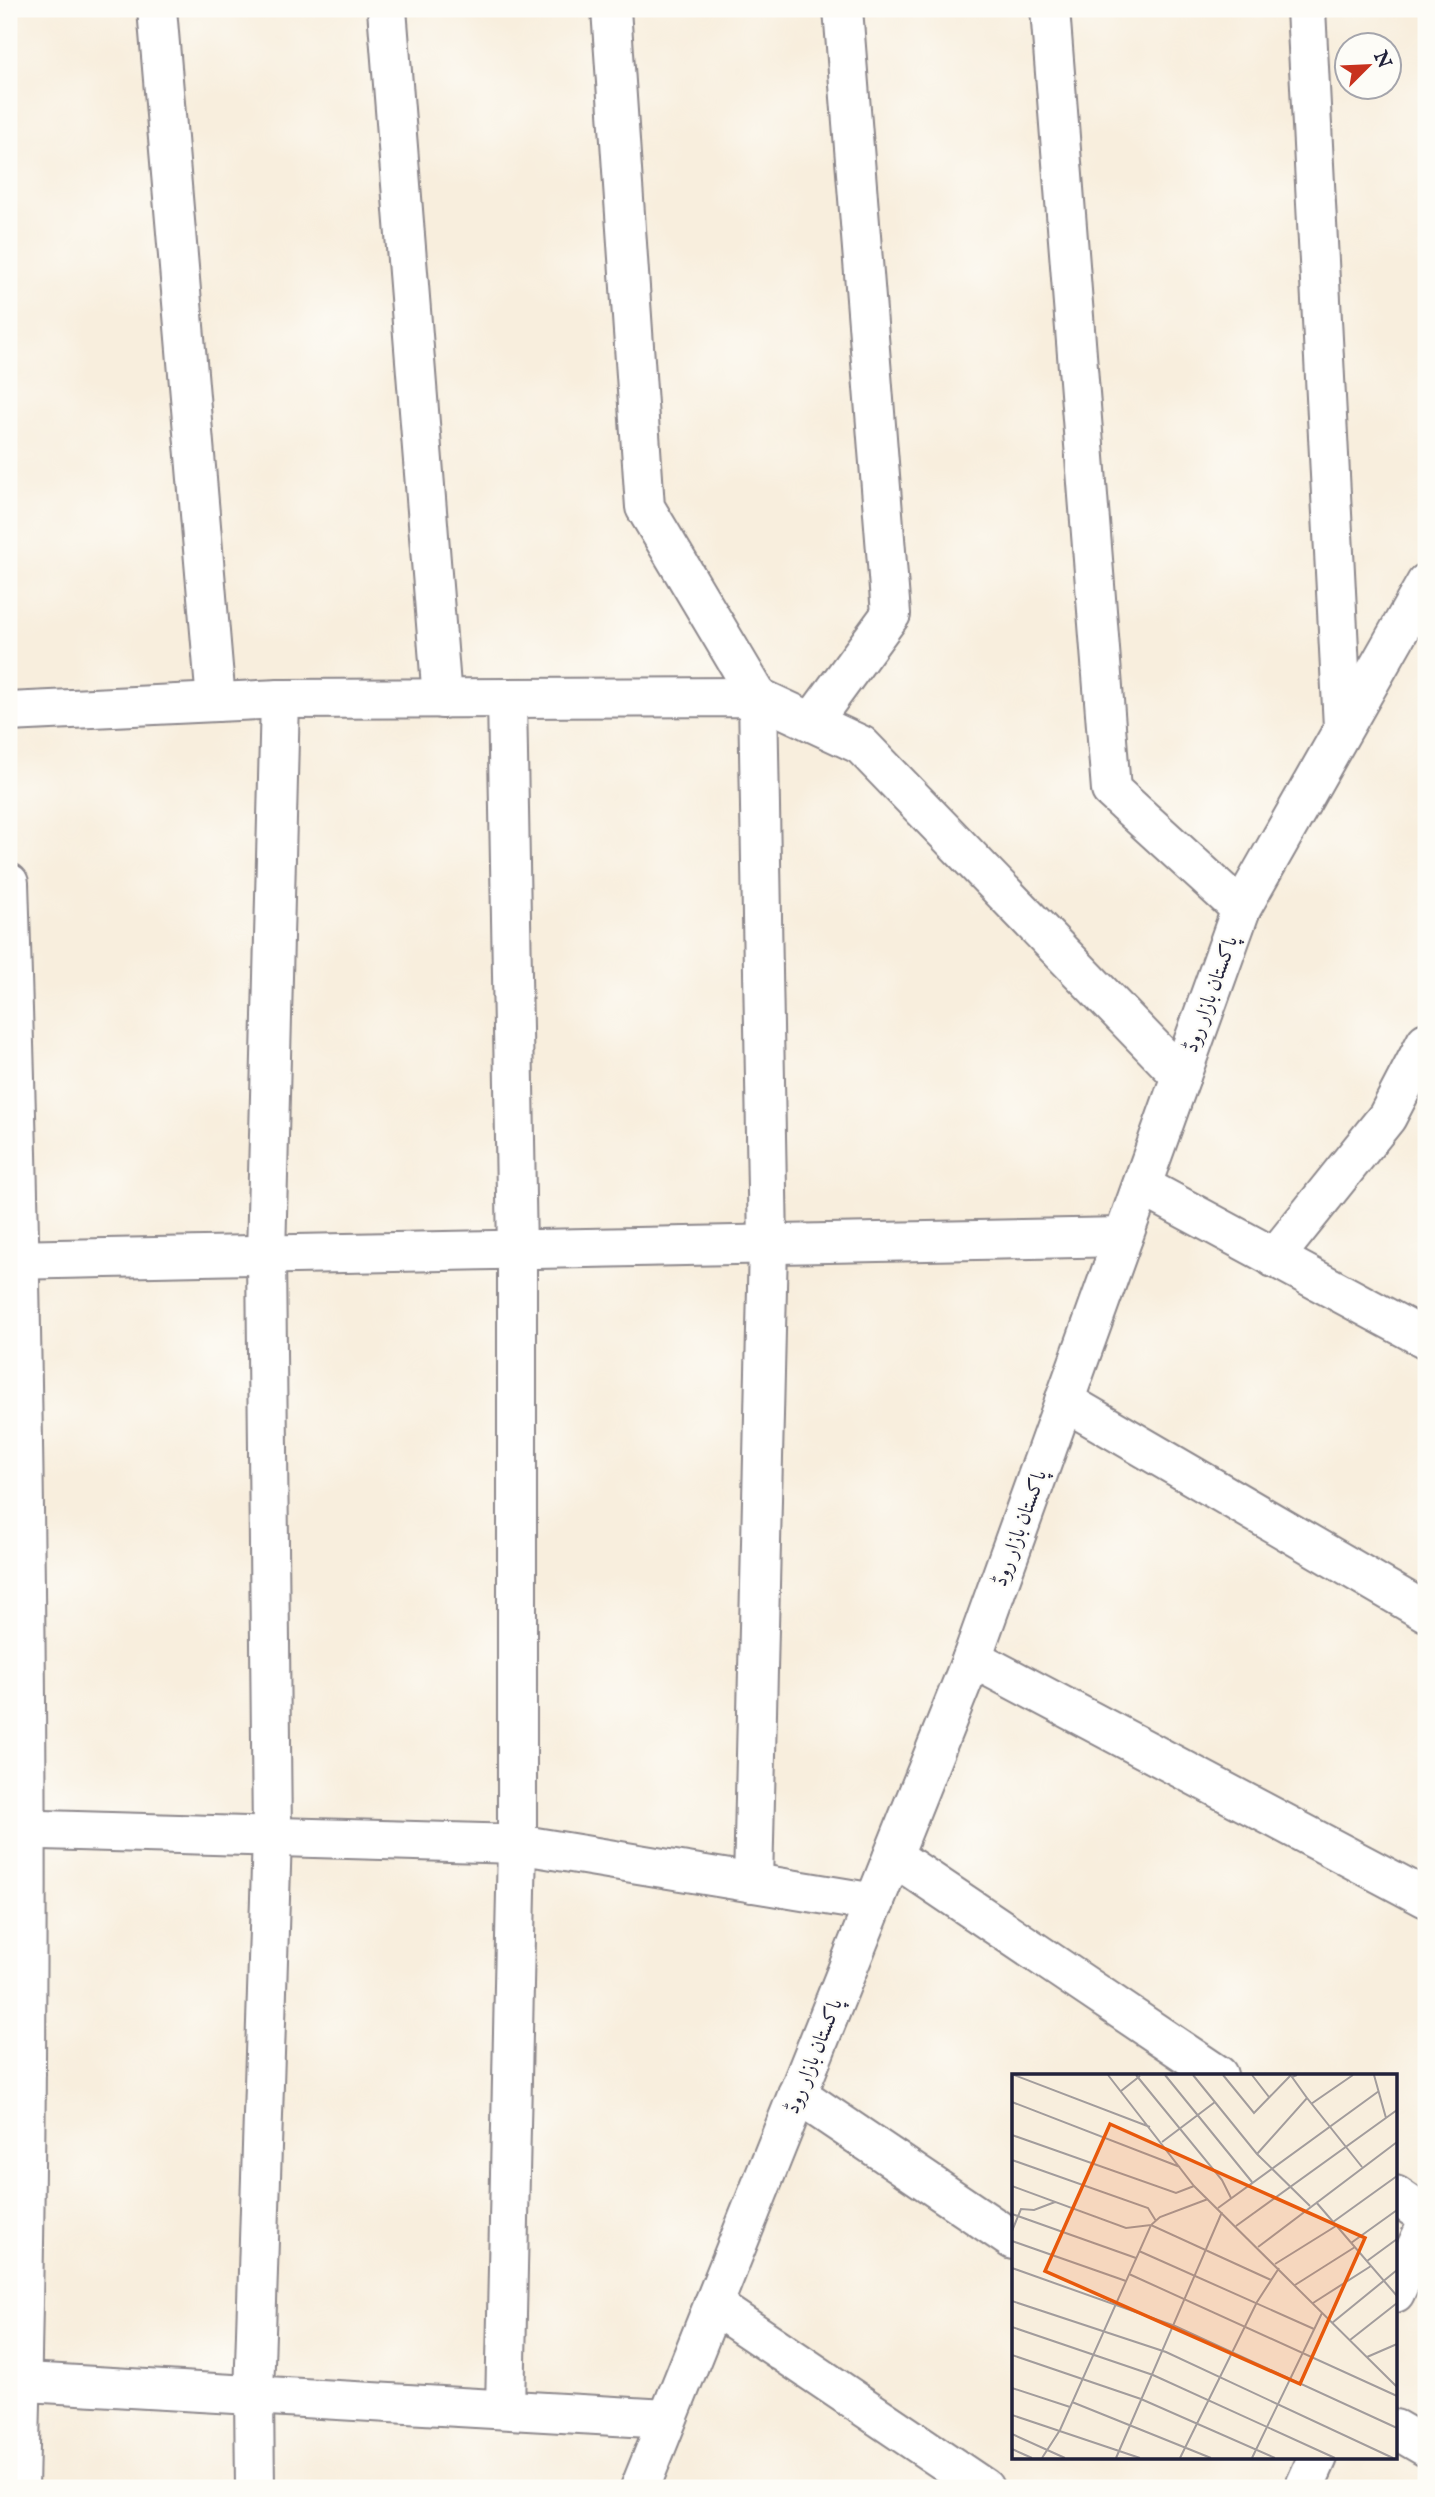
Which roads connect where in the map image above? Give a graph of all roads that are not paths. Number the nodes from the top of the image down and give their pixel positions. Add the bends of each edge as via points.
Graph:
1 (156, 9) edge
2 (387, 9) edge
3 (611, 9) edge
4 (844, 9) edge
5 (1050, 9) edge
6 (1306, 9) edge
7 (1426, 583) edge
8 (758, 697) junction
9 (506, 698) junction
10 (280, 699) junction
11 (442, 699) junction
12 (216, 702) junction
13 (9, 712) edge
14 (812, 722) junction
15 (1343, 727) junction
16 (9, 883) edge
17 (1241, 909) junction
18 (1426, 1042) edge
19 (1181, 1076) junction
20 (1142, 1186) junction
21 (1123, 1237) junction
22 (768, 1245) junction
23 (517, 1250) junction
24 (266, 1255) junction
25 (1275, 1258) junction
26 (15, 1260) edge
27 (1426, 1339) edge
28 (1064, 1401) junction
29 (1426, 1612) edge
30 (972, 1658) junction
31 (18, 1829) edge
32 (272, 1836) junction
33 (517, 1844) junction
34 (893, 1856) junction
35 (753, 1883) junction
36 (1426, 1898) edge
37 (875, 1903) junction
38 (1217, 2074) edge
39 (797, 2094) junction
40 (1396, 2196) edge
41 (1426, 2216) edge
42 (1426, 2226) edge
43 (1012, 2239) edge
44 (1396, 2291) edge
45 (713, 2305) junction
46 (15, 2381) edge
47 (254, 2395) junction
48 (505, 2409) junction
49 (667, 2419) junction
50 (1396, 2430) edge
51 (1426, 2447) edge
52 (1318, 2458) edge
53 (19, 2488) edge
54 (255, 2488) edge
55 (640, 2488) edge
56 (984, 2488) edge
57 (1304, 2488) edge

1 - 12 street
2 - 11 street
3 - 8 street via 645,507
4 - 14 street via 891,614
5 - 17 street via 1111,790
6 - 15 street
7 - 15 street, پاکستان بازار روڈ
8 - 9 street
8 - 14 street
8 - 22 street
9 - 11 street
9 - 23 street
10 - 11 street
10 - 12 street
10 - 24 street
12 - 13 street
14 - 19 street via 861,745
15 - 17 street, پاکستان بازار روڈ
16 - 26 street
17 - 19 street, پاکستان بازار روڈ
18 - 25 street via 1387,1117
19 - 20 street, پاکستان بازار روڈ
20 - 21 street, پاکستان بازار روڈ
20 - 25 street
21 - 22 street
21 - 28 street, پاکستان بازار روڈ
22 - 23 street
22 - 35 street
23 - 24 street
23 - 33 street
24 - 26 street
24 - 32 street
25 - 27 street
26 - 31 street
28 - 29 street
28 - 30 street, پاکستان بازار روڈ
30 - 34 street, پاکستان بازار روڈ
30 - 36 street
31 - 32 street
31 - 46 street
32 - 33 street
32 - 47 street
33 - 35 street
33 - 48 street
34 - 37 street, پاکستان بازار روڈ
34 - 38 street
35 - 37 street
37 - 39 street, پاکستان بازار روڈ
39 - 43 street
39 - 45 street, پاکستان بازار روڈ
40 - 41 street
42 - 44 street
45 - 49 street, پاکستان بازار روڈ
45 - 56 street
46 - 47 street
46 - 53 street
47 - 48 street
47 - 54 street
48 - 49 street
49 - 55 street, پاکستان بازار روڈ
50 - 51 street
52 - 57 street

